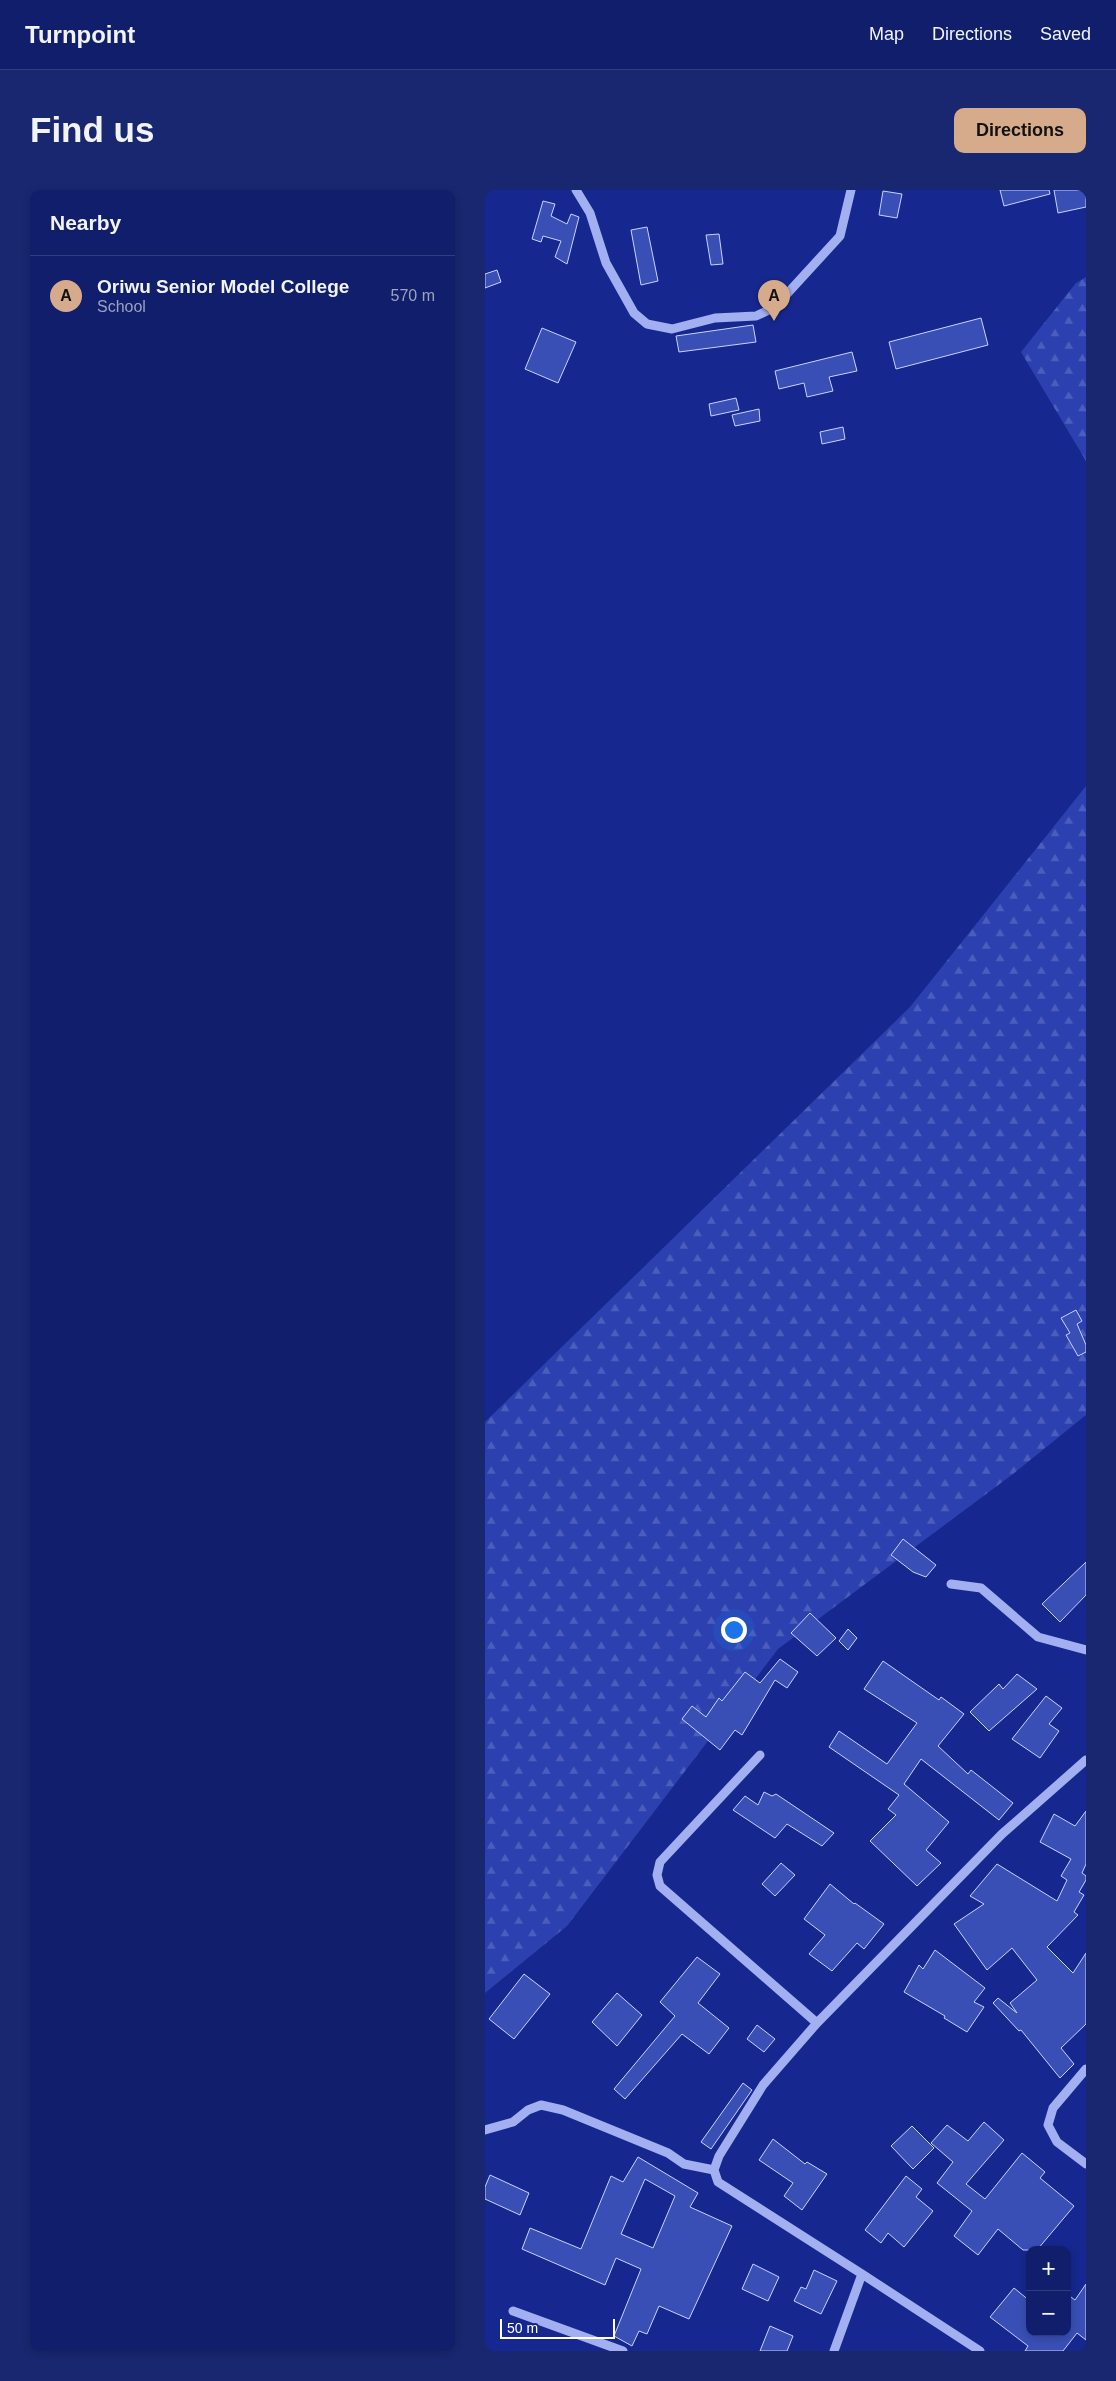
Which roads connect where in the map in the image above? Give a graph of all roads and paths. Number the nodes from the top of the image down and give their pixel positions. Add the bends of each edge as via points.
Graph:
1 (576, 190) edge
2 (851, 190) edge
3 (951, 1584) dead end
4 (1086, 1650) edge
5 (760, 1755) dead end
6 (1086, 1760) edge
7 (817, 2023) junction
8 (1086, 2069) edge
9 (485, 2130) edge
10 (1086, 2164) edge
11 (714, 2170) junction
12 (862, 2274) junction
13 (513, 2311) dead end
14 (623, 2351) edge
15 (834, 2351) edge
16 (980, 2351) edge

1 - 2 street via 590,213 606,263 634,313 647,324 672,329 715,318 756,316 775,308 840,236
3 - 4 street via 981,1588 1038,1637
5 - 7 street via 660,1862 657,1875 660,1886
6 - 7 street via 1002,1834
7 - 11 street via 763,2085 719,2156
8 - 10 street via 1053,2108 1048,2125 1057,2142
9 - 11 street via 513,2122 541,2105 563,2110 668,2153 684,2164
11 - 12 street via 718,2182
12 - 15 street
12 - 16 street
13 - 14 street

